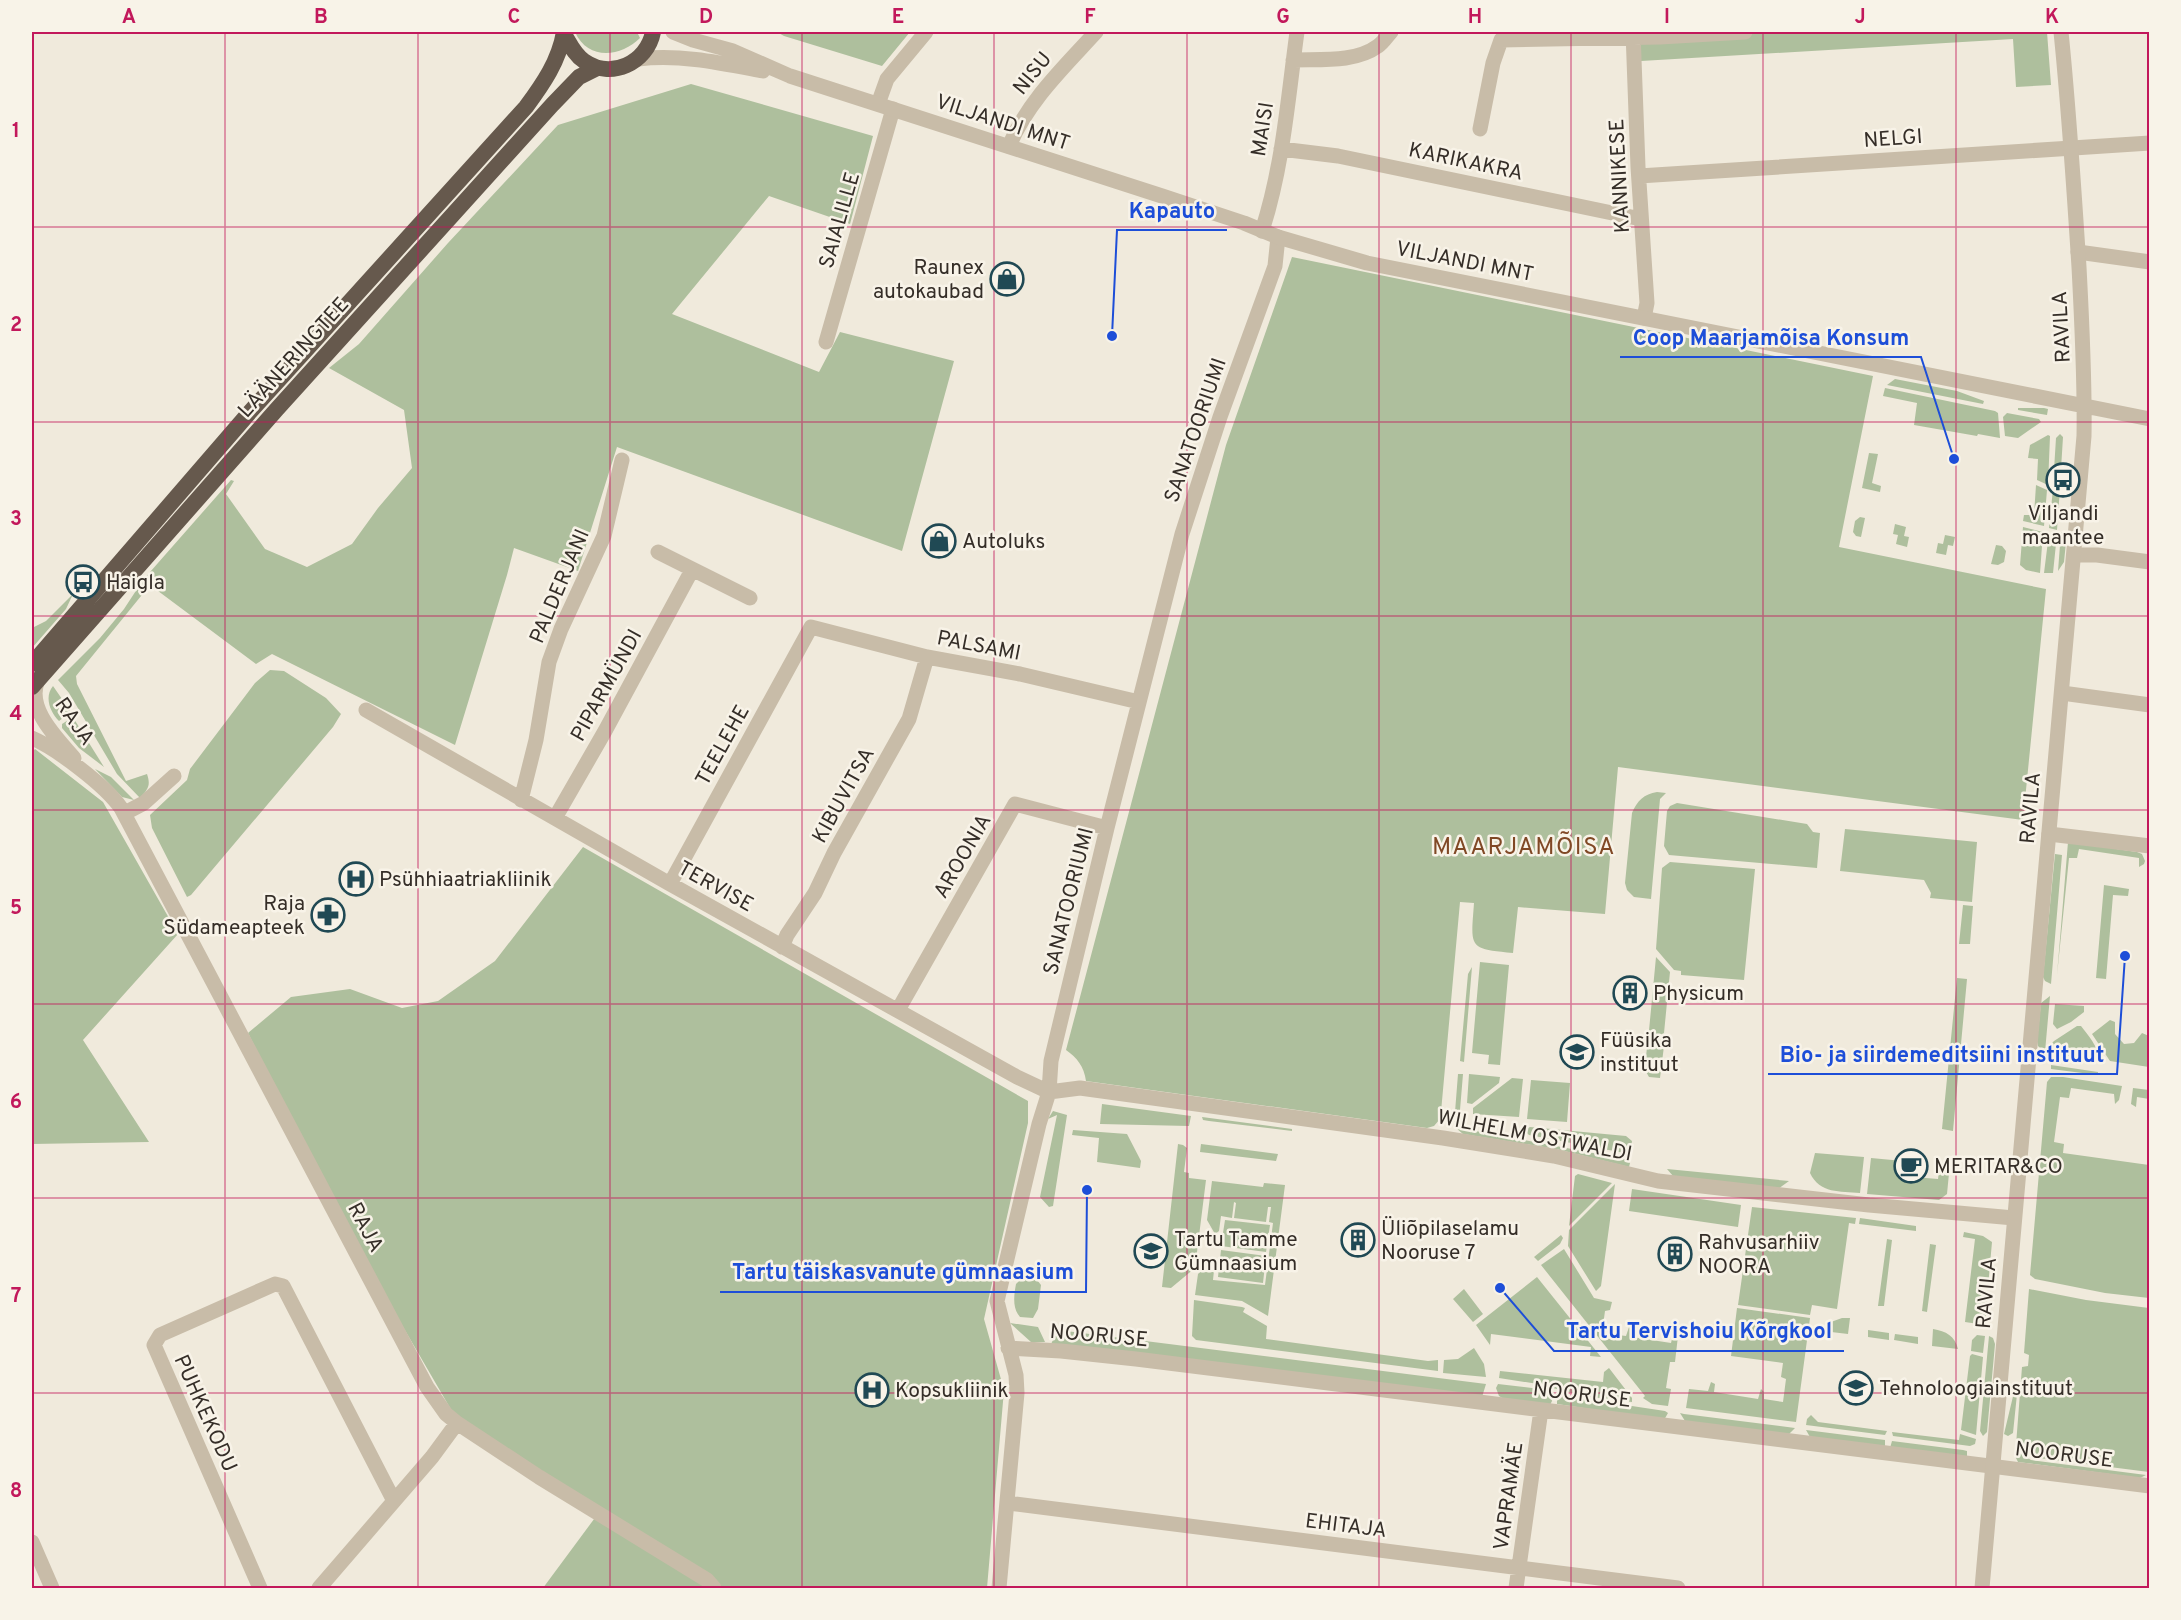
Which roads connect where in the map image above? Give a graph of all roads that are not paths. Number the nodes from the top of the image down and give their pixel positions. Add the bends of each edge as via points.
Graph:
1 (653, 32) edge
2 (673, 32) edge
3 (926, 32) edge
4 (1096, 32) edge
5 (1297, 32) edge
6 (1390, 32) edge
7 (1745, 32) edge
8 (2061, 32) edge
9 (564, 33) edge
10 (1633, 34) edge
11 (638, 59) junction
12 (1293, 60) junction
13 (597, 68) junction
14 (790, 76) junction
15 (885, 106) junction
16 (1480, 129) dead end
17 (2150, 143) edge
18 (1008, 146) junction
19 (2072, 148) junction
20 (1281, 149) junction
21 (1639, 176) junction
22 (1641, 219) junction
23 (1262, 231) junction
24 (1278, 237) junction
25 (2078, 252) junction
26 (2150, 261) edge
27 (1644, 318) junction
28 (826, 342) dead end
29 (2084, 407) junction
30 (2150, 419) edge
31 (622, 460) dead end
32 (658, 552) dead end
33 (2074, 555) junction
34 (2150, 562) edge
35 (692, 570) junction
36 (750, 598) dead end
37 (811, 627) joint
38 (927, 657) junction
39 (32, 664) edge
40 (34, 683) edge
41 (2062, 693) junction
42 (1139, 702) junction
43 (2150, 705) edge
44 (366, 710) dead end
45 (32, 738) edge
46 (174, 776) dead end
47 (94, 780) junction
48 (521, 800) junction
49 (125, 813) junction
50 (555, 818) junction
51 (1107, 828) junction
52 (2049, 834) junction
53 (2150, 846) edge
54 (670, 884) junction
55 (782, 947) junction
56 (898, 1010) junction
57 (1049, 1092) junction
58 (2014, 1218) junction
59 (1008, 1348) junction
60 (1541, 1410) junction
61 (457, 1423) junction
62 (1992, 1467) junction
63 (2150, 1486) edge
64 (394, 1501) junction
65 (1008, 1503) junction
66 (32, 1542) edge
67 (1518, 1569) junction
68 (52, 1588) edge
69 (260, 1588) edge
70 (319, 1588) edge
71 (714, 1588) edge
72 (999, 1588) edge
73 (1516, 1588) edge
74 (1678, 1588) edge
75 (1982, 1588) edge

1 - 11 highway
2 - 14 street, VILJANDI MNT via 733,51
3 - 15 street, SAIALILLE via 887,79
4 - 18 street, NISU via 1039,94
5 - 12 street, MAISI
6 - 12 street via 1379,46 1362,54
7 - 10 street
8 - 19 street, RAVILA
9 - 13 highway, LÄÄNERINGTEE via 574,52
9 - 39 highway, LÄÄNERINGTEE via 546,79 526,107 249,413
10 - 16 street via 1502,40 1493,63
10 - 21 street, KANNIKESE
11 - 13 highway, LÄÄNERINGTEE via 617,69
11 - 14 street, VILJANDI MNT via 694,59
12 - 20 street, MAISI
13 - 40 highway, LÄÄNERINGTEE via 579,77 552,105
14 - 15 street, VILJANDI MNT
15 - 18 street, VILJANDI MNT
15 - 28 street, SAIALILLE
17 - 19 street, NELGI
18 - 23 street, VILJANDI MNT
19 - 21 street, NELGI
19 - 25 street, RAVILA
20 - 22 street, KARIKAKRA via 1338,156
20 - 23 street, MAISI
21 - 22 street, KANNIKESE
22 - 27 street, KANNIKESE via 1647,303
23 - 24 street, VILJANDI MNT
24 - 27 street, VILJANDI MNT via 1367,263
24 - 42 street, SANATOORIUMI via 1275,266 1182,534
25 - 26 street
25 - 29 street, RAVILA
27 - 29 street, VILJANDI MNT
29 - 30 street, VILJANDI MNT
29 - 33 street, RAVILA
31 - 48 street, PALDERJANI via 604,536 549,662
32 - 35 street
33 - 34 street
33 - 41 street, RAVILA
35 - 36 street
35 - 50 street, PIPARMÜNDI
37 - 38 street, PALSAMI
37 - 54 street, TEELEHE
38 - 42 street, PALSAMI
38 - 55 street, KIBUVITSA via 909,718
40 - 47 street, RAJA via 45,721
41 - 43 street
41 - 52 street, RAVILA
42 - 51 street, SANATOORIUMI
44 - 48 street, TERVISE
45 - 47 street, RAJA
46 - 49 street via 144,803
47 - 49 street, RAJA
48 - 50 street, TERVISE
49 - 61 street, RAJA via 427,1387
50 - 54 street, TERVISE
51 - 56 street, AROONIA via 1015,804
51 - 57 street, SANATOORIUMI via 1051,1061
52 - 53 street
52 - 58 street, RAVILA
54 - 55 street, TERVISE
55 - 56 street, TERVISE
56 - 57 street, TERVISE
57 - 58 street, WILHELM OSTWALDI via 1080,1088 1443,1138 1554,1156 1669,1182
57 - 59 street, SANATOORIUMI via 997,1301
58 - 62 street, RAVILA
59 - 60 street, NOORUSE via 1136,1359
59 - 65 street, SANATOORIUMI via 1017,1394
60 - 62 street, NOORUSE
60 - 67 street, VAPRAMÄE
61 - 64 street
61 - 71 street, RAJA
62 - 63 street, NOORUSE
62 - 75 street, RAVILA
64 - 69 street, PUHKEKODU via 283,1286 274,1284 160,1335 154,1345
64 - 70 street
65 - 67 street, EHITAJA
65 - 72 street, SANATOORIUMI
66 - 68 street
67 - 73 street, VAPRAMÄE
67 - 74 street, EHITAJA

